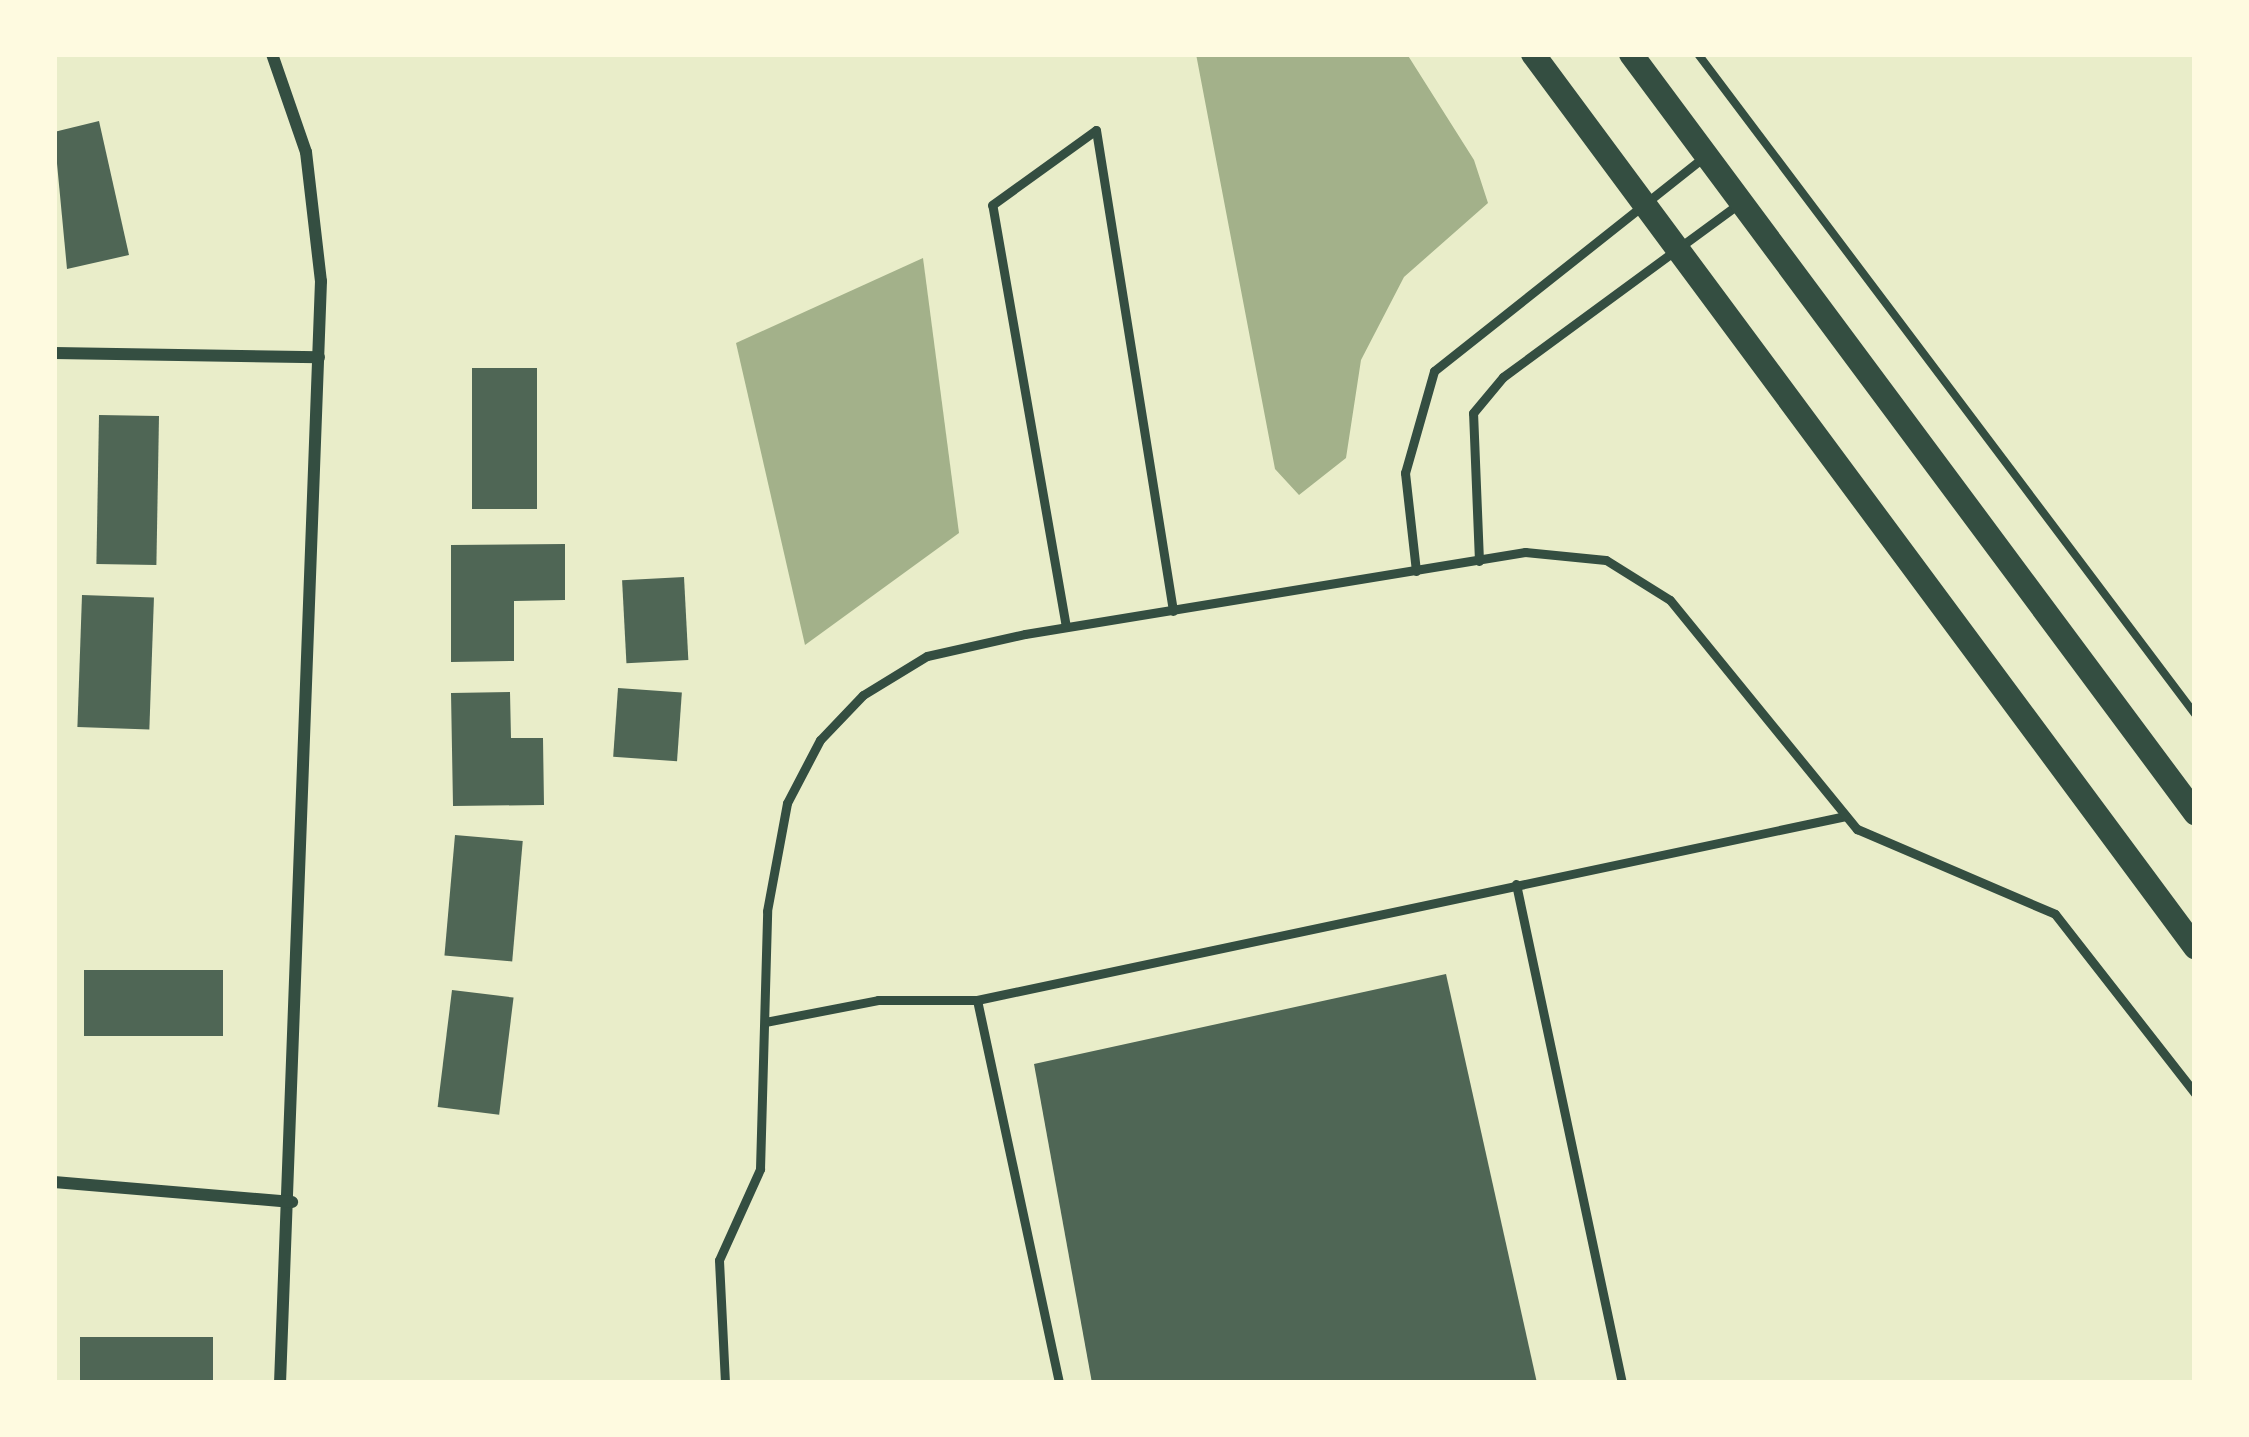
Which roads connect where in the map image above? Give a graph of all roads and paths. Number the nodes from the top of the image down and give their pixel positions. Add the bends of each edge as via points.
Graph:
1 (272, 54) edge
2 (1533, 54) edge
3 (1631, 54) edge
4 (1698, 54) edge
5 (1705, 156) junction
6 (1643, 204) junction
7 (1739, 204) junction
8 (1678, 250) junction
9 (54, 353) edge
10 (319, 357) junction
11 (1479, 561) junction
12 (1416, 571) junction
13 (1173, 611) junction
14 (1066, 628) junction
15 (2195, 714) edge
16 (2195, 814) edge
17 (1846, 816) junction
18 (1516, 884) junction
19 (2195, 947) edge
20 (977, 1000) junction
21 (764, 1022) junction
22 (2195, 1093) edge
23 (54, 1182) edge
24 (292, 1202) junction
25 (280, 1383) edge
26 (725, 1383) edge
27 (1059, 1383) edge
28 (1622, 1383) edge

1 - 10 street via 315,211
2 - 6 main road
3 - 5 main road
4 - 15 path
5 - 6 lane
5 - 7 main road
6 - 8 main road
6 - 12 lane via 1434,371 1405,472
7 - 8 lane
7 - 16 main road
8 - 11 lane via 1503,377 1472,413
8 - 19 main road
9 - 10 street
10 - 24 street
11 - 12 lane
11 - 17 lane via 1525,552 1606,560 1670,600
12 - 13 lane
13 - 14 lane
13 - 14 lane via 1096,130 992,205
14 - 21 lane via 926,656 820,740 787,803 767,911
17 - 18 lane
17 - 22 lane via 1895,852 2055,914
18 - 20 lane
18 - 28 lane
20 - 21 lane via 878,1000
20 - 27 lane
21 - 26 lane via 760,1169 719,1260
23 - 24 street
24 - 25 street

